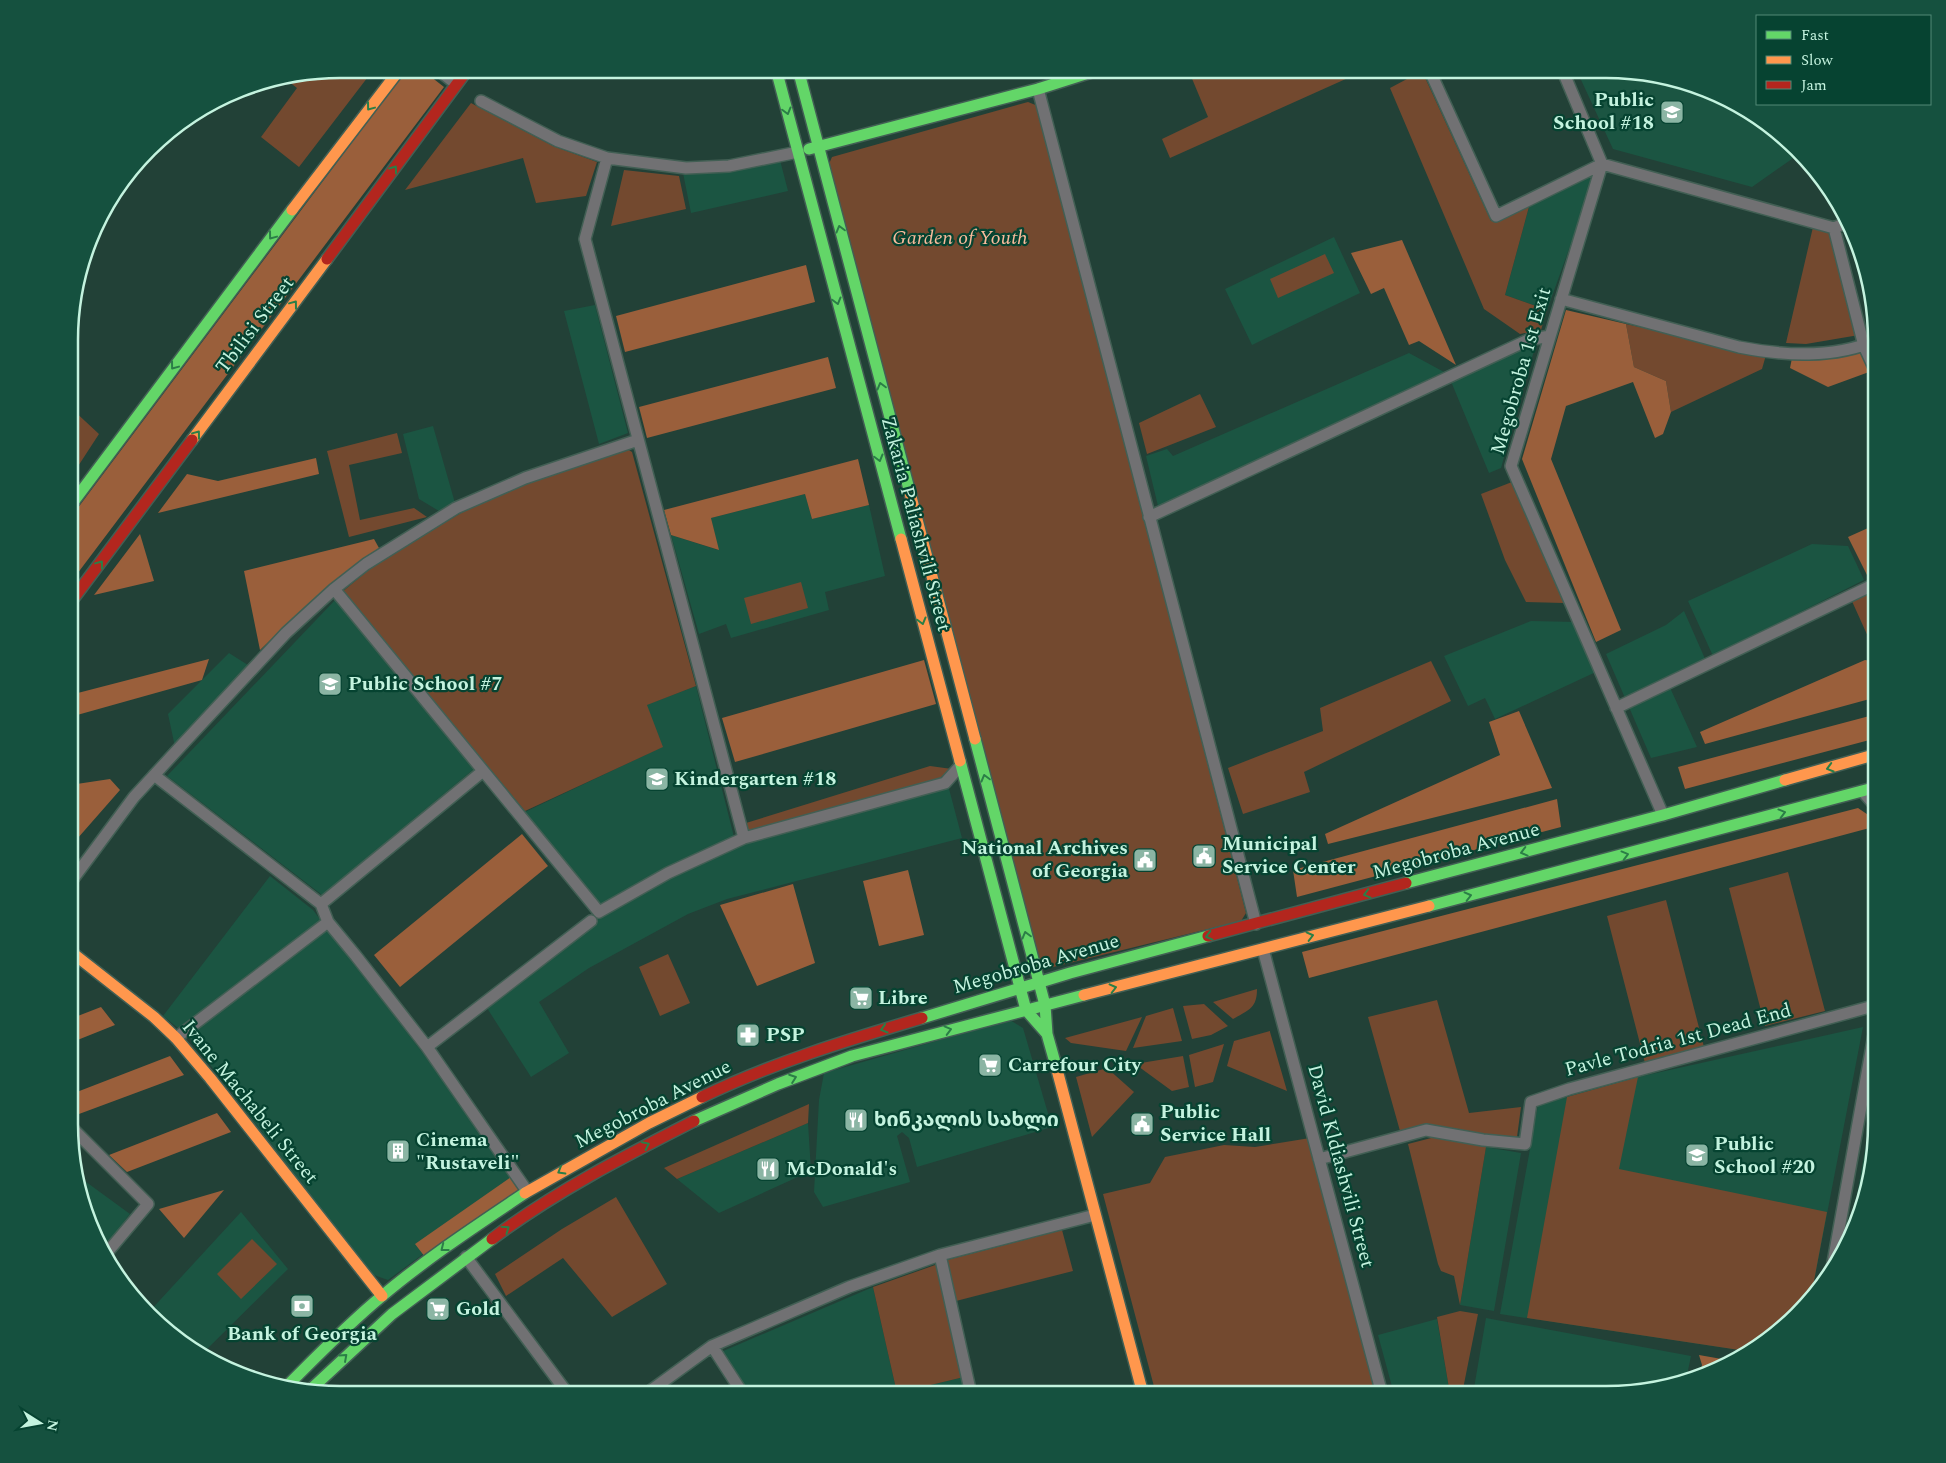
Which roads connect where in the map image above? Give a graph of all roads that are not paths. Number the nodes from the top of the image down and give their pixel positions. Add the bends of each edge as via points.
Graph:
1 (393, 78) edge
2 (448, 78) edge
3 (461, 78) edge
4 (778, 78) edge
5 (800, 78) edge
6 (1074, 78) edge
7 (1432, 78) edge
8 (1566, 78) edge
9 (456, 84) junction
10 (1038, 90) junction
11 (481, 101) dead end
12 (818, 147) junction
13 (798, 152) junction
14 (607, 158) junction
15 (1602, 164) junction
16 (1843, 224) edge
17 (1834, 228) junction
18 (1562, 299) junction
19 (1550, 336) junction
20 (1868, 344) edge
21 (1864, 346) junction
22 (1868, 355) edge
23 (638, 440) junction
24 (78, 496) edge
25 (1149, 517) junction
26 (930, 569) junction
27 (910, 574) junction
28 (1868, 587) edge
29 (334, 589) junction
30 (78, 592) edge
31 (1616, 708) junction
32 (1868, 757) edge
33 (961, 765) junction
34 (483, 771) junction
35 (154, 775) junction
36 (1868, 790) edge
37 (1863, 792) junction
38 (1868, 798) edge
39 (1663, 815) junction
40 (744, 838) junction
41 (78, 871) edge
42 (321, 904) junction
43 (590, 921) dead end
44 (328, 922) junction
45 (1256, 924) junction
46 (1263, 948) junction
47 (78, 957) edge
48 (1039, 982) junction
49 (1020, 988) junction
50 (1045, 1005) junction
51 (1868, 1007) edge
52 (1026, 1010) junction
53 (1047, 1034) junction
54 (176, 1038) junction
55 (427, 1047) junction
56 (1868, 1068) edge
57 (78, 1134) edge
58 (1319, 1159) junction
59 (527, 1191) junction
60 (1095, 1215) junction
61 (110, 1250) edge
62 (1835, 1252) edge
63 (940, 1255) junction
64 (466, 1257) junction
65 (382, 1296) junction
66 (712, 1346) junction
67 (292, 1381) edge
68 (316, 1384) edge
69 (562, 1386) edge
70 (657, 1386) edge
71 (738, 1386) edge
72 (969, 1386) edge
73 (1141, 1386) edge
74 (1380, 1386) edge

1 -> 24 main road, Tbilisi Street
2 - 9 street
3 - 9 main road, Tbilisi Street
4 -> 13 main road, Zakaria Paliashvili Street
5 - 12 main road, Zakaria Paliashvili Street
6 - 10 main road
7 - 15 street via 1496,216
8 - 15 street
30 -> 9 main road, Tbilisi Street
10 - 12 main road
10 - 25 street
11 - 14 street via 558,141
12 - 13 main road
26 -> 12 main road, Zakaria Paliashvili Street
13 - 14 street via 729,166 686,168
13 -> 27 main road, Zakaria Paliashvili Street
14 - 23 street via 585,239
15 - 17 street
15 - 18 street, Megobroba 1st Exit
16 - 17 street
17 - 21 street
18 - 19 street, Megobroba 1st Exit
18 - 21 street via 1766,352 1804,355
19 - 25 street via 1528,340
19 - 31 street, Megobroba 1st Exit via 1511,466
20 - 21 street
21 - 22 street
23 - 29 street via 526,478 456,508 366,564
23 - 40 street
25 - 45 street
26 - 27 main road
48 -> 26 main road, Zakaria Paliashvili Street
27 -> 33 main road, Zakaria Paliashvili Street
28 - 31 street
29 - 34 street
29 - 35 street via 286,633
31 - 39 street, Megobroba 1st Exit
32 -> 39 main road, Megobroba Avenue
33 - 40 street via 946,783
33 - 49 main road, Zakaria Paliashvili Street
34 - 40 street via 599,912 668,873
34 - 42 street
35 - 41 street via 104,834
35 - 42 street
36 - 37 main road, Megobroba Avenue
37 - 38 street
46 -> 37 main road, Megobroba Avenue
39 -> 45 main road, Megobroba Avenue
42 - 44 street
43 - 55 street
44 - 54 street
44 - 55 street
45 -> 48 main road, Megobroba Avenue
50 -> 46 main road, Megobroba Avenue
46 - 58 street, David Kldiashvili Street
47 - 54 main road, Ivane Machabeli Street
48 - 49 main road, Megobroba Avenue
48 - 50 main road, Zakaria Paliashvili Street
49 - 52 main road, Zakaria Paliashvili Street
49 -> 59 main road, Megobroba Avenue via 848,1040 714,1091
50 - 52 main road, Megobroba Avenue
50 - 53 main road
51 - 58 street, Pavle Todria 1st Dead End via 1569,1088 1531,1102 1525,1144 1426,1130
52 - 53 main road
64 -> 52 main road, Megobroba Avenue via 561,1192 704,1116 852,1056
53 - 60 main road
54 - 65 main road, Ivane Machabeli Street
55 - 59 street
56 - 62 street
57 - 61 street via 148,1204
58 - 74 street, David Kldiashvili Street
59 -> 65 main road, Megobroba Avenue
60 - 63 street
60 - 73 main road
63 - 66 street via 849,1287
63 - 72 street
68 -> 64 main road, Megobroba Avenue via 392,1314
64 - 69 street
65 - 67 main road, Megobroba Avenue
66 - 70 street
66 - 71 street

